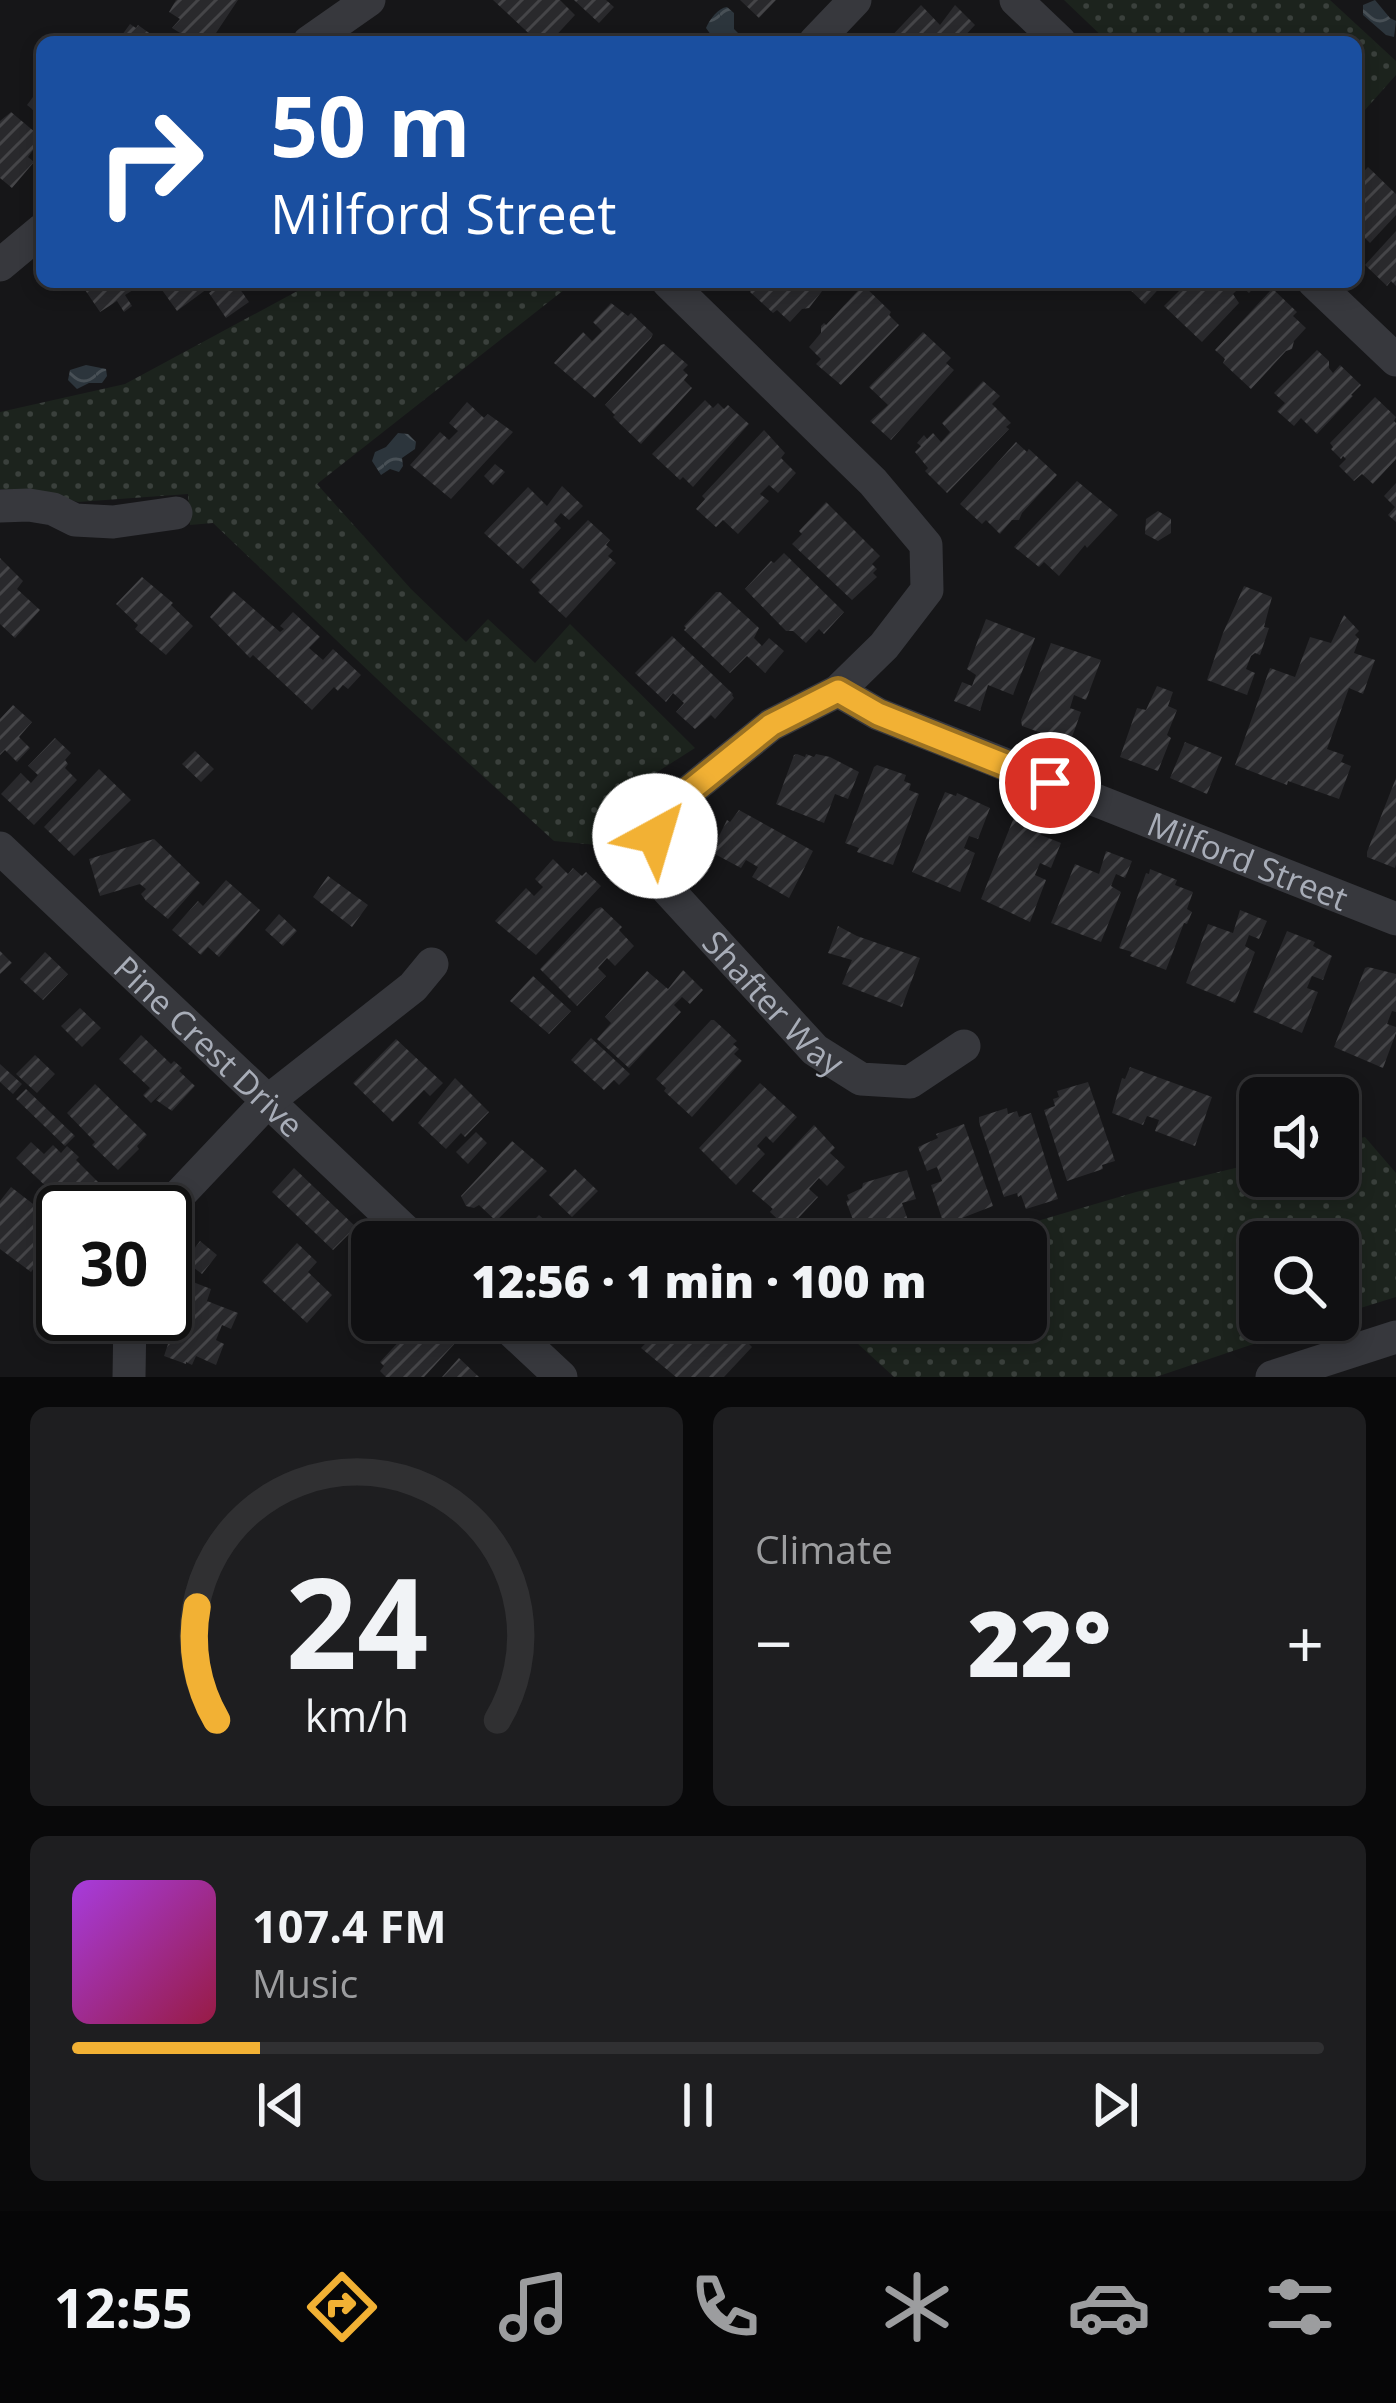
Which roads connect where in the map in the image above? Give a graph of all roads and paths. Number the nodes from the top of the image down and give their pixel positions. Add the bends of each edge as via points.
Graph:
1 (369, 0) edge
2 (855, 0) edge
3 (1016, 0) edge
4 (318, 36) edge
5 (821, 36) edge
6 (1054, 36) edge
7 (36, 235) edge
8 (0, 265) edge
9 (674, 288) edge
10 (1320, 288) edge
11 (1396, 360) edge
12 (0, 506) edge
13 (176, 513) dead end
14 (838, 691) junction
15 (0, 848) edge
16 (1396, 919) edge
17 (432, 964) dead end
18 (964, 1046) dead end
19 (268, 1101) junction
20 (189, 1185) edge
21 (396, 1221) edge
22 (1396, 1337) edge
23 (130, 1341) edge
24 (522, 1341) edge
25 (129, 1377) edge
26 (561, 1377) edge
27 (1272, 1377) edge

1 - 4 street
2 - 5 street
3 - 6 street
7 - 8 street
9 - 14 street, Shafter Way via 873,482 926,545 927,590
10 - 11 street
12 - 13 street via 113,522
14 - 16 street, Milford Street via 878,714
14 - 18 street, Shafter Way via 771,725 677,801 655,836 657,878 815,1050 861,1079 910,1082
15 - 19 street, Pine Crest Drive
17 - 19 street
19 - 20 street
19 - 21 street, Pine Crest Drive
22 - 27 street
23 - 25 street
24 - 26 street

